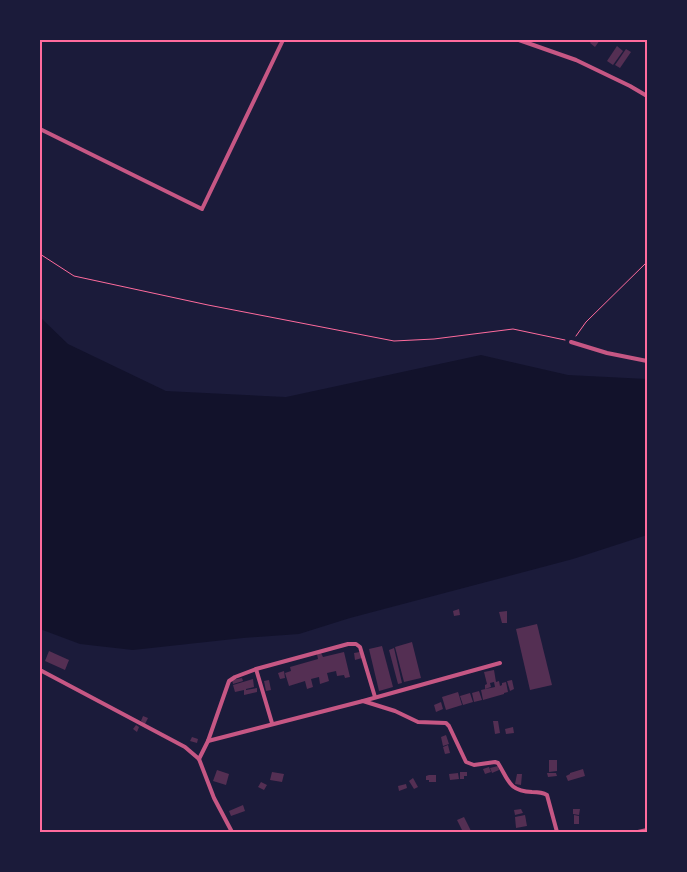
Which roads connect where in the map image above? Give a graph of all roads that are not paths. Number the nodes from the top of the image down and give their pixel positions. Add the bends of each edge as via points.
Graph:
1 (283, 40) edge
2 (519, 40) edge
3 (647, 96) edge
4 (40, 129) edge
5 (571, 342) road end
6 (647, 361) edge
7 (500, 663) dead end
8 (256, 669) junction
9 (40, 670) edge
10 (375, 697) junction
11 (363, 701) junction
12 (272, 723) junction
13 (208, 741) junction
14 (199, 759) junction
15 (647, 830) edge
16 (232, 832) edge
17 (557, 832) edge
18 (638, 832) edge

1 - 4 street via 202,209
2 - 3 street via 576,60
5 - 6 street via 608,354
7 - 10 street
8 - 10 street via 356,644 360,647
8 - 12 street
8 - 13 street via 229,682
9 - 14 street via 185,747
10 - 11 street
11 - 12 street
11 - 17 street via 418,722 446,723 466,762 474,765 498,763 517,790 548,795
12 - 13 street
13 - 14 street
14 - 16 street
15 - 18 street

